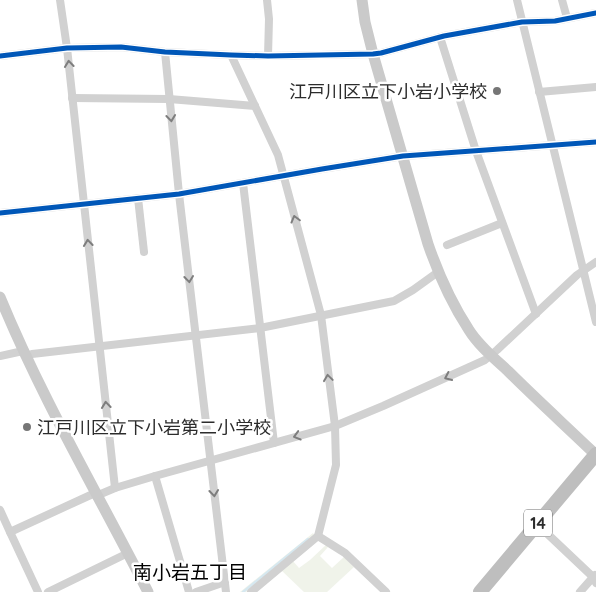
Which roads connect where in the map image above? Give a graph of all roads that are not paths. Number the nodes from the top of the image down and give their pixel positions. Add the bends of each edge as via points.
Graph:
1 (60, 0) edge
2 (267, 0) edge
3 (362, 0) edge
4 (517, 0) edge
5 (562, 0) edge
6 (596, 13) edge
7 (568, 18) junction
8 (522, 22) junction
9 (440, 37) junction
10 (67, 48) junction
11 (165, 52) junction
12 (373, 54) junction
13 (231, 55) junction
14 (0, 56) edge
15 (268, 56) junction
16 (596, 87) edge
17 (539, 92) junction
18 (72, 98) junction
19 (169, 99) junction
20 (255, 106) junction
21 (596, 142) edge
22 (552, 145) junction
23 (476, 150) junction
24 (403, 156) junction
25 (284, 176) junction
26 (243, 183) junction
27 (179, 194) junction
28 (138, 198) junction
29 (84, 204) junction
30 (0, 213) edge
31 (502, 223) junction
32 (447, 244) dead end
33 (144, 252) dead end
34 (596, 262) edge
35 (583, 270) junction
36 (438, 272) junction
37 (0, 297) edge
38 (536, 314) junction
39 (321, 316) junction
40 (596, 322) edge
41 (260, 328) junction
42 (196, 335) junction
43 (100, 346) junction
44 (24, 354) junction
45 (0, 356) edge
46 (492, 356) junction
47 (335, 426) junction
48 (274, 443) junction
49 (596, 455) edge
50 (211, 460) junction
51 (155, 476) junction
52 (115, 488) junction
53 (96, 494) junction
54 (0, 510) edge
55 (537, 524) junction
56 (10, 532) junction
57 (318, 536) junction
58 (128, 553) junction
59 (595, 578) edge
60 (224, 582) junction
61 (38, 592) edge
62 (48, 592) edge
63 (148, 592) edge
64 (189, 592) edge
65 (196, 592) edge
66 (226, 592) edge
67 (251, 592) edge
68 (386, 592) edge
69 (480, 592) edge
70 (580, 592) edge

1 - 10 street
2 - 15 street
3 - 12 street
4 - 8 street
5 - 7 street
6 - 7 street
7 - 8 street
8 - 9 street
8 - 17 street
9 - 12 street
9 - 23 street
10 - 11 street via 121,47
10 - 14 street
18 -> 10 street
11 - 13 street
11 - 19 street
12 - 15 street
12 - 24 street
13 - 15 street
13 - 20 street
16 - 17 street
17 - 22 street
18 - 19 street
18 - 29 street
19 - 20 street
19 -> 27 street
20 - 25 street
21 - 22 street
22 - 23 street
22 - 35 street
23 - 24 street
23 - 31 street
24 - 25 street
24 - 36 street
25 - 26 street
39 -> 25 street
26 - 27 street
26 - 41 street
27 - 28 street
27 -> 42 street
28 - 29 street
28 - 33 street
29 - 30 street
43 -> 29 street
31 - 32 street
31 - 38 street
34 - 35 street
35 - 38 street
35 - 40 street
36 - 39 street via 394,301
36 - 46 street via 468,330
37 - 44 street
38 - 46 street
39 - 41 street
47 -> 39 street
41 - 42 street
41 - 48 street
42 - 43 street
42 - 50 street
43 - 44 street
52 -> 43 street
44 - 45 street
44 - 53 street
46 -> 47 street
46 - 49 street
47 -> 48 street
47 - 57 street via 336,465
48 - 50 street
49 - 55 highway, 14
50 - 51 street
50 -> 60 street
51 - 52 street
51 - 64 street
52 - 53 street
53 - 56 street
53 - 58 street
54 - 56 street
55 - 59 street
55 - 69 highway, 14
56 - 61 street
57 - 67 street
57 - 68 street via 345,552
58 - 62 street
58 - 63 street
59 - 70 street
60 - 65 street
60 - 66 street

